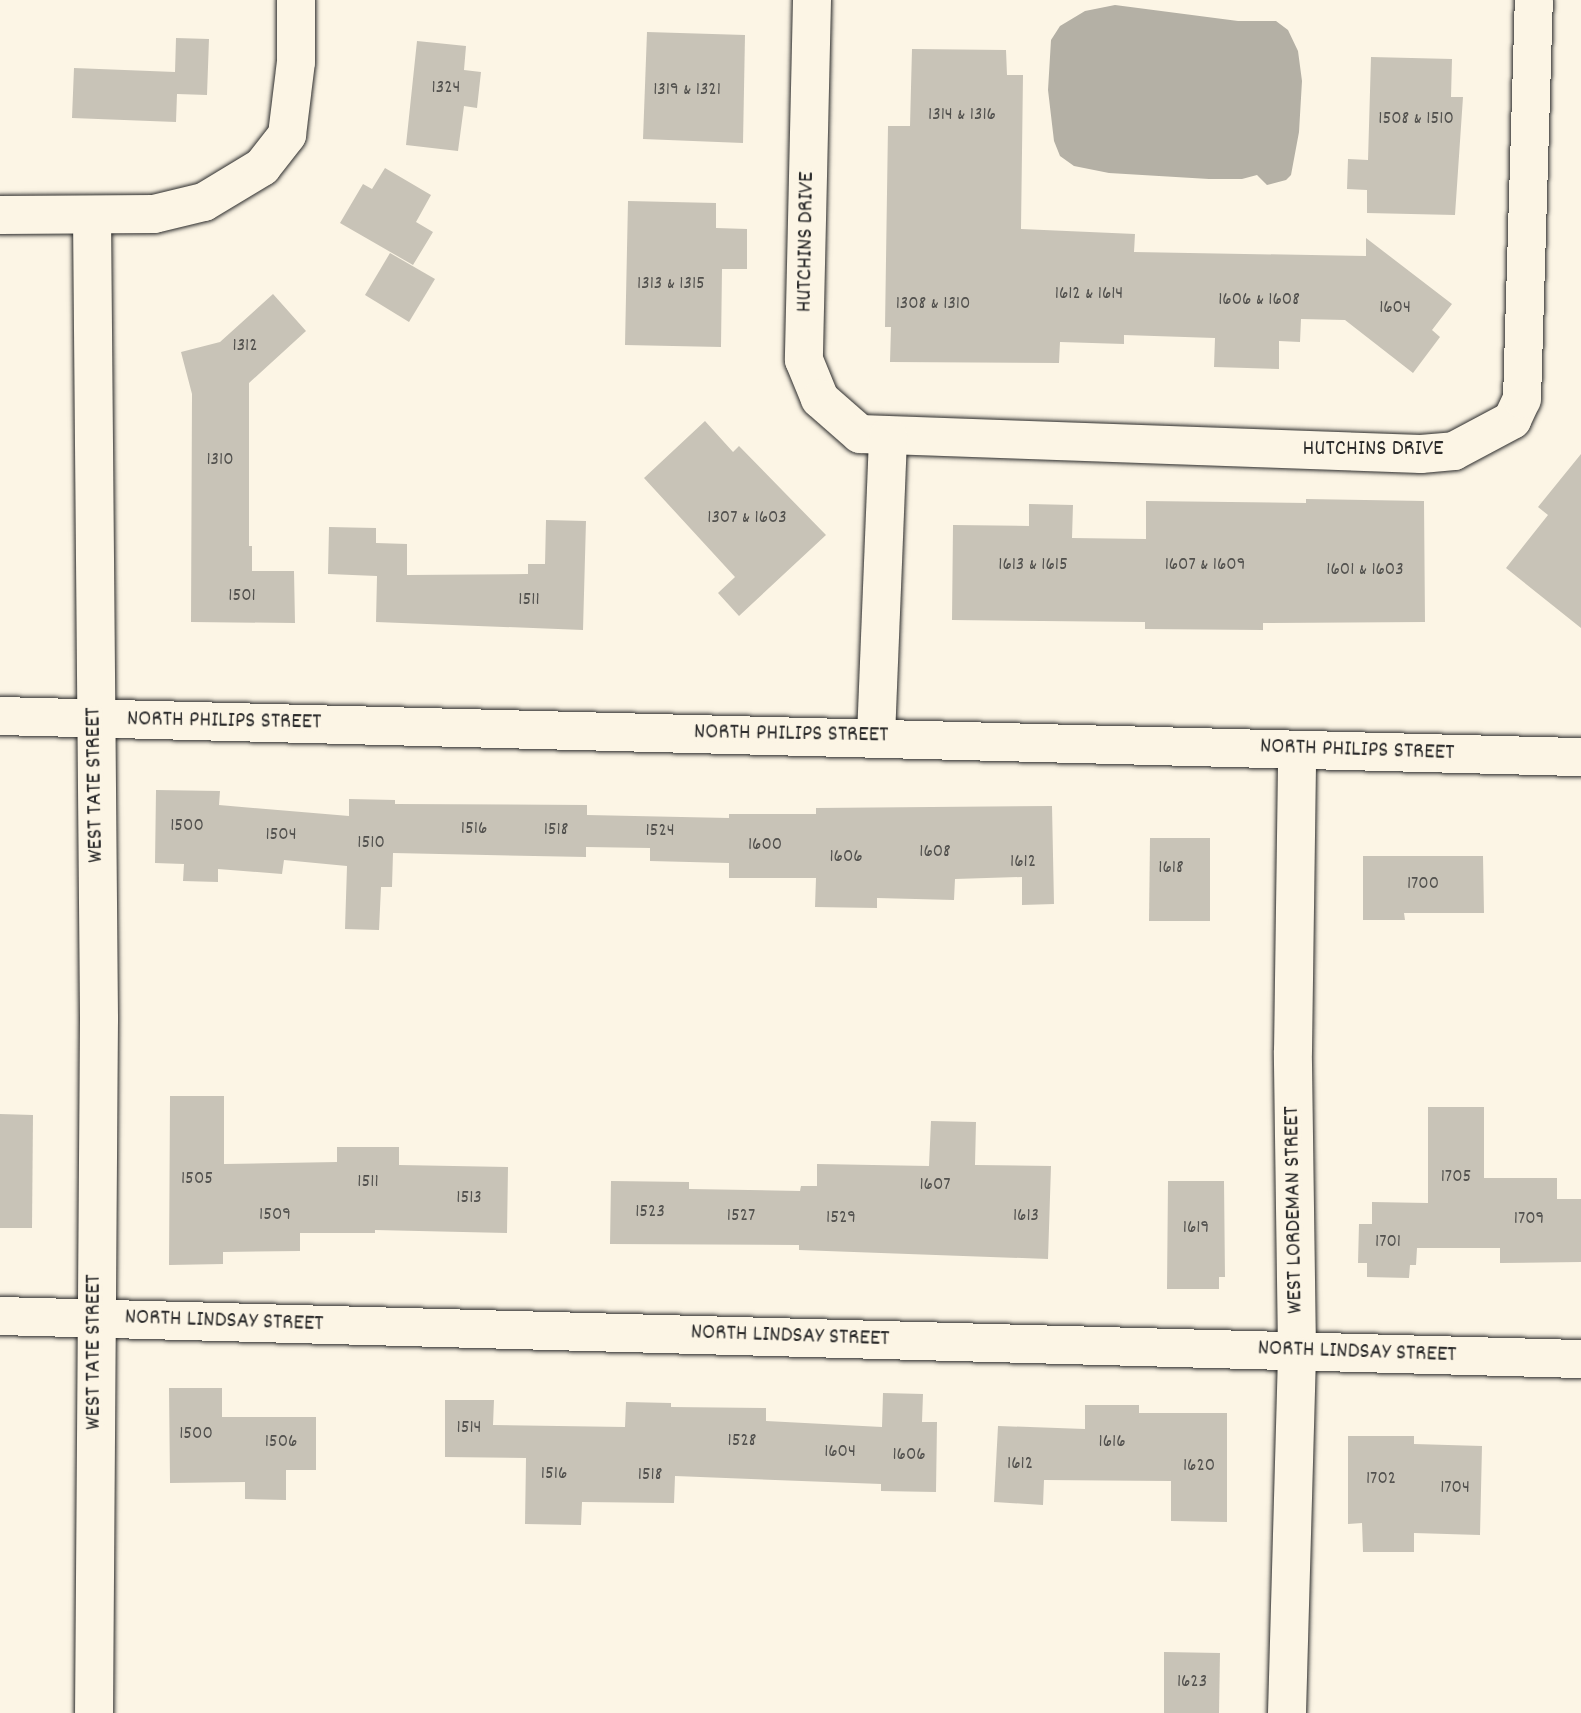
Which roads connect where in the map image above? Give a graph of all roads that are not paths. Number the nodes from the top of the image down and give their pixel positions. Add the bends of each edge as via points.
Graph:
1 (296, 0) edge
2 (812, 0) edge
3 (1534, 0) edge
4 (0, 215) edge
5 (92, 215) junction
6 (888, 437) junction
7 (0, 716) edge
8 (96, 719) junction
9 (876, 737) junction
10 (1297, 750) junction
11 (1581, 757) edge
12 (0, 1315) edge
13 (94, 1318) junction
14 (1297, 1351) junction
15 (1581, 1359) edge
16 (94, 1713) edge
17 (1287, 1713) edge

1 - 5 street via 296,62 287,135 262,167 204,202 154,214
2 - 6 street, HUTCHINS DRIVE via 804,360 820,399 841,420 860,434
3 - 6 street, HUTCHINS DRIVE via 1522,399 1512,420 1454,451 1421,454
4 - 5 street
5 - 8 street, WEST TATE STREET
6 - 9 street
7 - 8 street, NORTH PHILIPS STREET
8 - 9 street, NORTH PHILIPS STREET
8 - 13 street, WEST TATE STREET via 99,1019
9 - 10 street, NORTH PHILIPS STREET
10 - 11 street, NORTH PHILIPS STREET
10 - 14 street, WEST LORDEMAN STREET via 1293,1051
12 - 13 street, NORTH LINDSAY STREET
13 - 14 street, NORTH LINDSAY STREET
13 - 16 street, WEST TATE STREET
14 - 15 street, NORTH LINDSAY STREET
14 - 17 street, WEST LORDEMAN STREET

